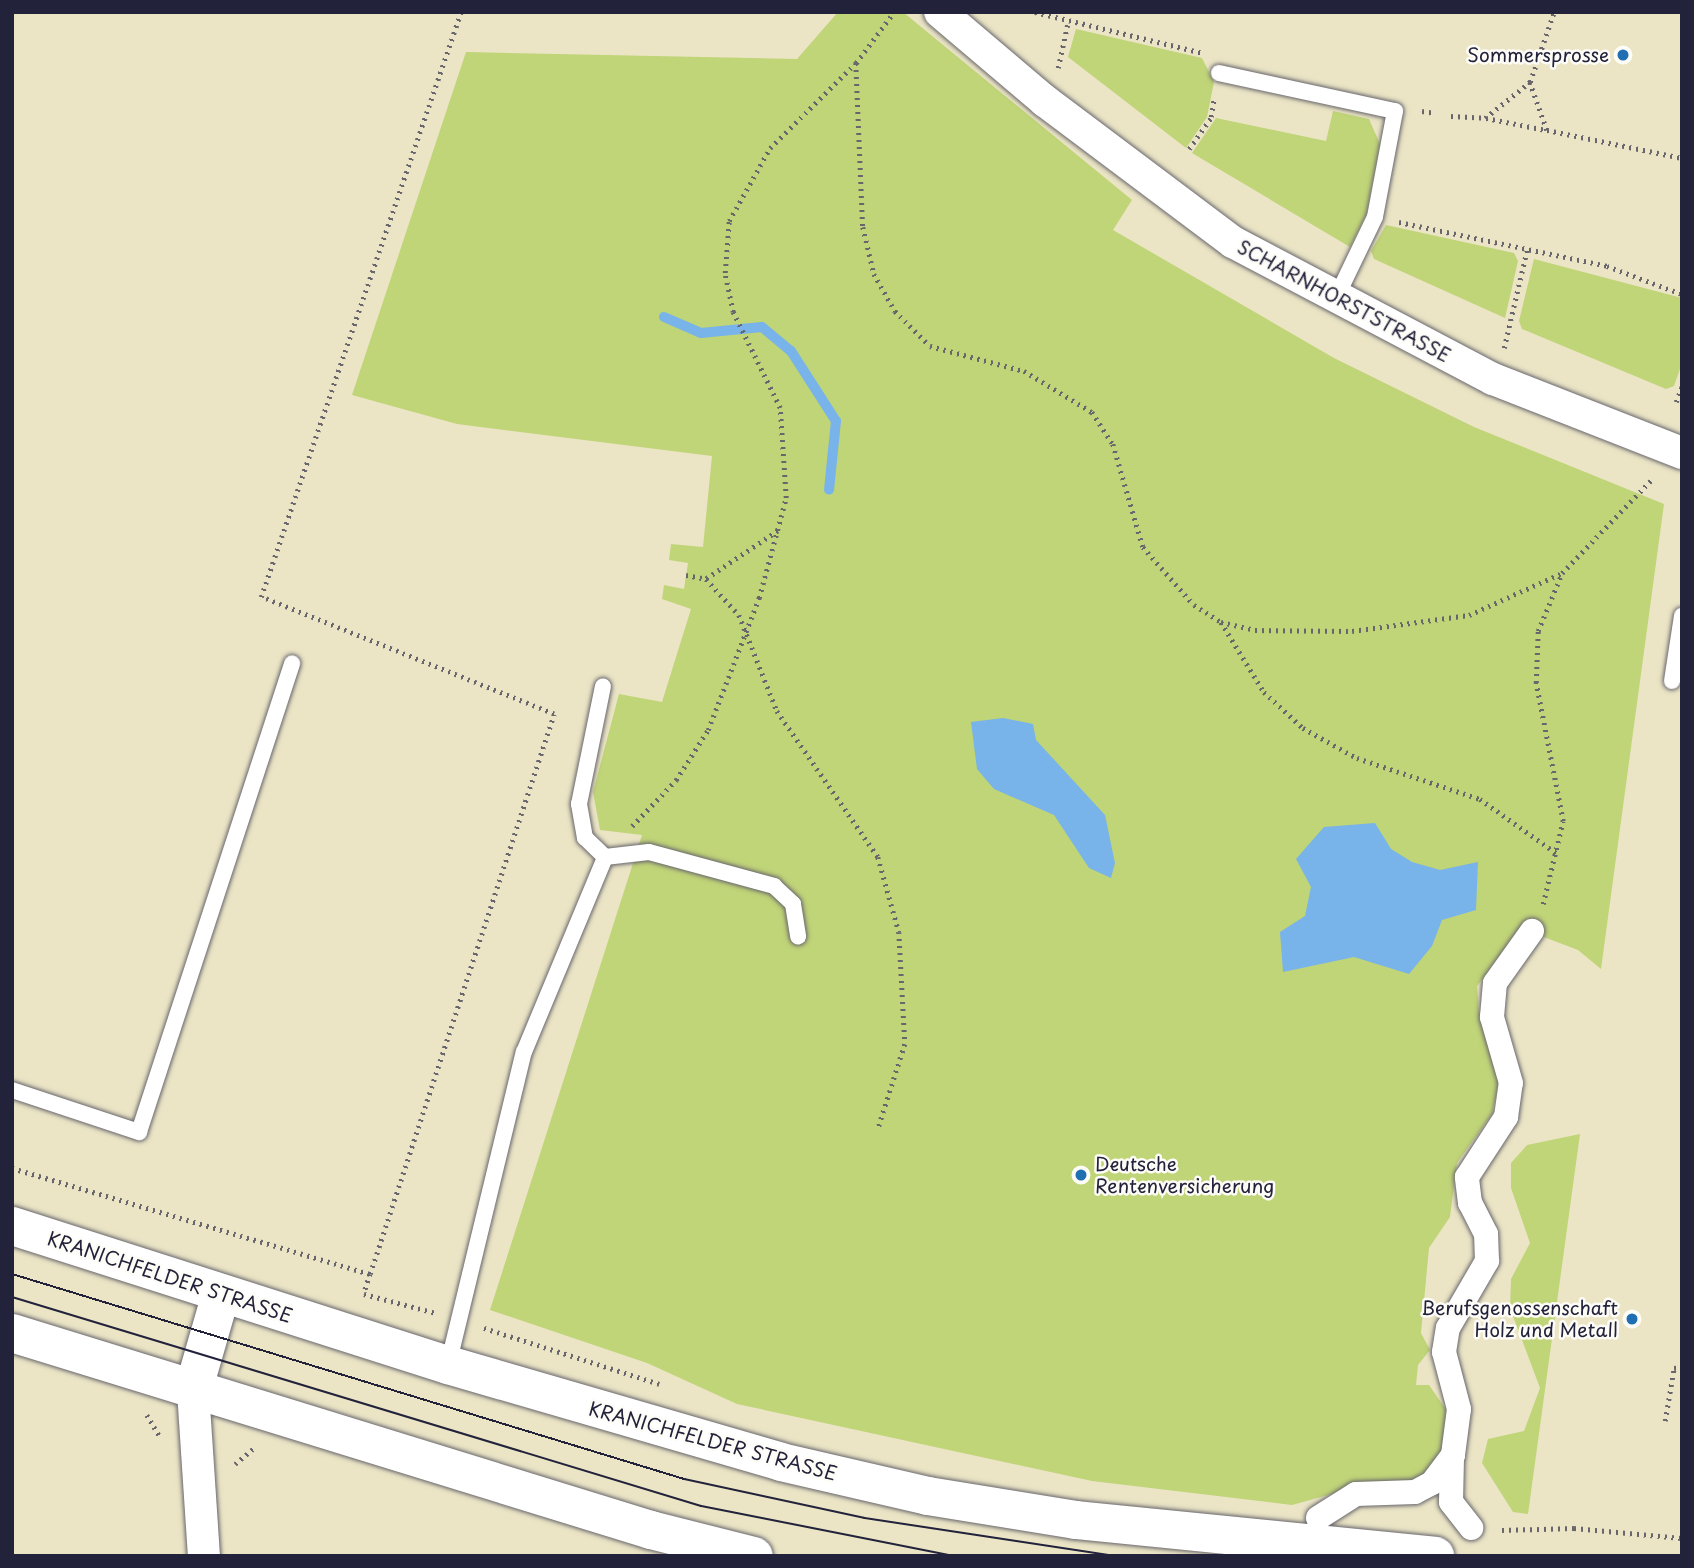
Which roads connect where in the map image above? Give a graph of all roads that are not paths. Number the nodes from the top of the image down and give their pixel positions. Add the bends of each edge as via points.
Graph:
1 (940, 12) edge
2 (1219, 73) road end
3 (1335, 300) junction
4 (1682, 453) edge
5 (1682, 616) edge
6 (292, 663) dead end
7 (1672, 681) dead end
8 (603, 686) dead end
9 (605, 857) junction
10 (1532, 931) road end
11 (798, 937) dead end
12 (12, 1090) edge
13 (12, 1226) edge
14 (221, 1294) junction
15 (12, 1333) edge
16 (448, 1365) junction
17 (193, 1391) junction
18 (1452, 1457) junction
19 (1318, 1518) dead end
20 (1471, 1528) dead end
21 (204, 1556) edge
22 (754, 1556) edge
23 (1435, 1556) edge

1 - 3 street, SCHARNHORSTSTRASSE via 1045,102 1233,242
2 - 3 lane via 1395,111 1375,217
3 - 4 street, SCHARNHORSTSTRASSE via 1493,379
5 - 7 lane
6 - 12 lane via 139,1132
8 - 9 lane via 579,804 585,838
9 - 11 lane via 649,852 774,886 793,904
9 - 16 lane via 524,1052
10 - 18 street via 1495,983 1492,1017 1511,1083 1506,1117 1467,1177 1470,1203 1486,1234 1487,1261 1446,1340 1448,1380 1459,1409
13 - 14 main road, KRANICHFELDER STRASSE
14 - 16 main road, KRANICHFELDER STRASSE
14 - 17 main road
15 - 17 main road
16 - 23 main road, KRANICHFELDER STRASSE via 781,1462 928,1496 1076,1520
17 - 21 street
17 - 22 main road
18 - 19 street via 1432,1483 1415,1492 1356,1494
18 - 20 street via 1451,1502

